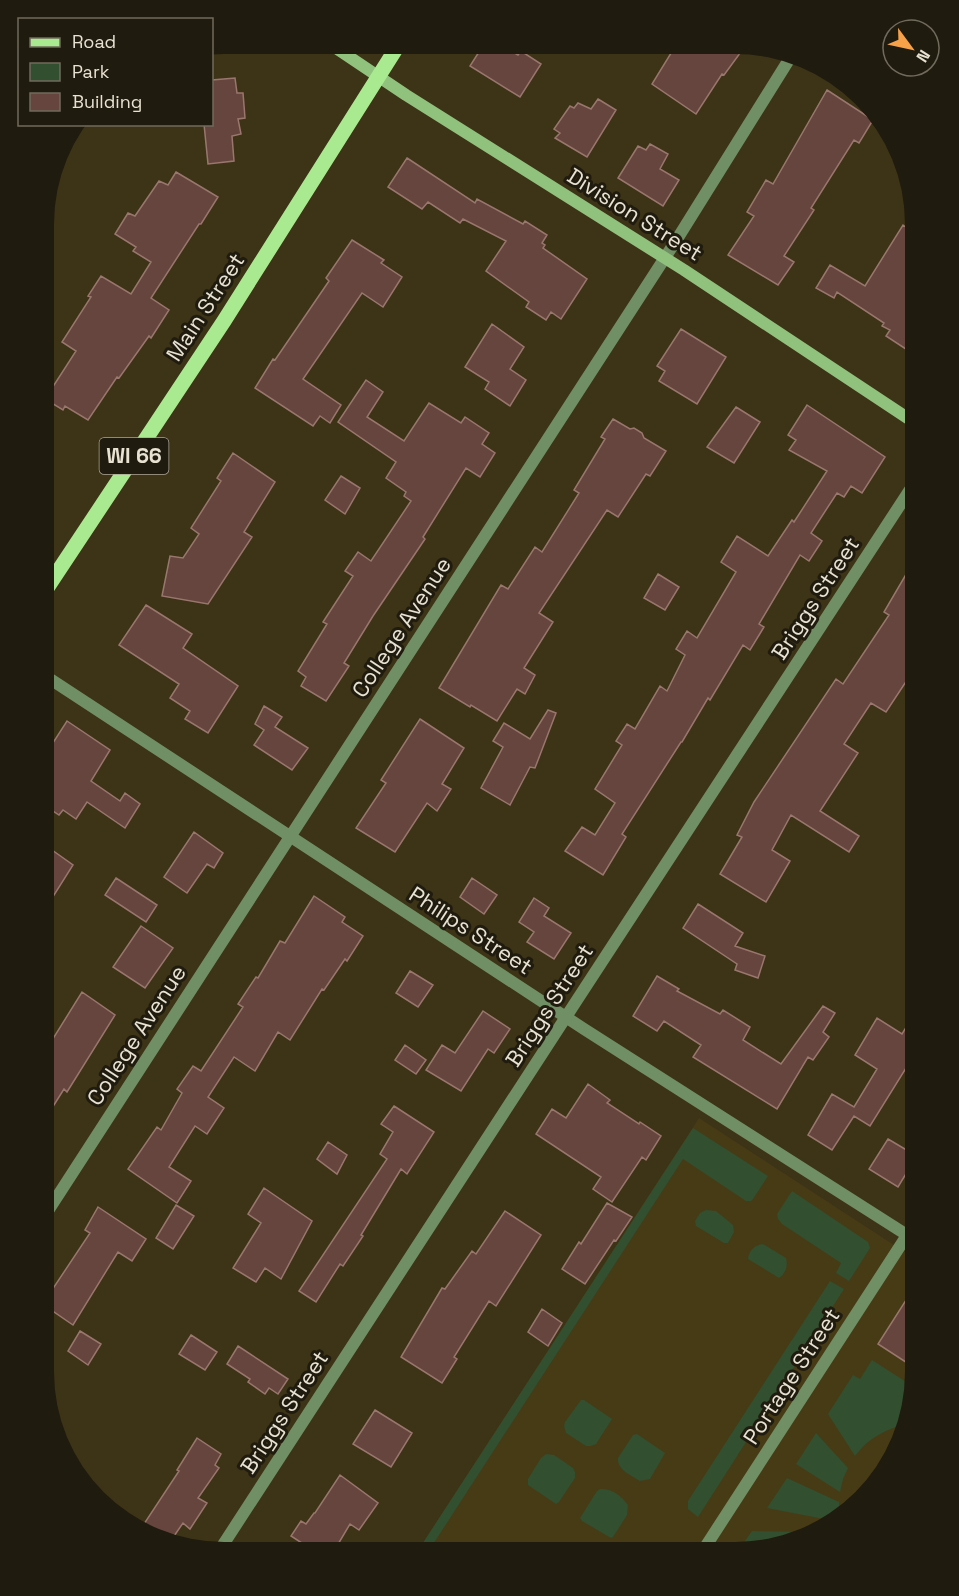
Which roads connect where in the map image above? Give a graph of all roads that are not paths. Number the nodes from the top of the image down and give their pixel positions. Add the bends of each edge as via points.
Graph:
1 (345, 54) edge
2 (393, 54) edge
3 (787, 63) edge
4 (379, 77) junction
5 (665, 258) junction
6 (905, 416) edge
7 (905, 497) edge
8 (54, 577) edge
9 (54, 682) edge
10 (290, 836) junction
11 (566, 1017) junction
12 (54, 1201) edge
13 (905, 1234) edge
14 (905, 1238) edge
15 (225, 1542) edge
16 (708, 1542) edge

1 - 4 main road, Division Street
2 - 4 main road, Main Street / WI 66
3 - 5 street, College Avenue
4 - 5 main road, Division Street
4 - 8 main road, Main Street / WI 66
5 - 6 main road, Division Street
5 - 10 street, College Avenue
7 - 11 street, Briggs Street
9 - 10 street, Philips Street
10 - 11 street, Philips Street
10 - 12 street, College Avenue
11 - 13 street, Philips Street
11 - 15 street, Briggs Street
14 - 16 street, Portage Street

